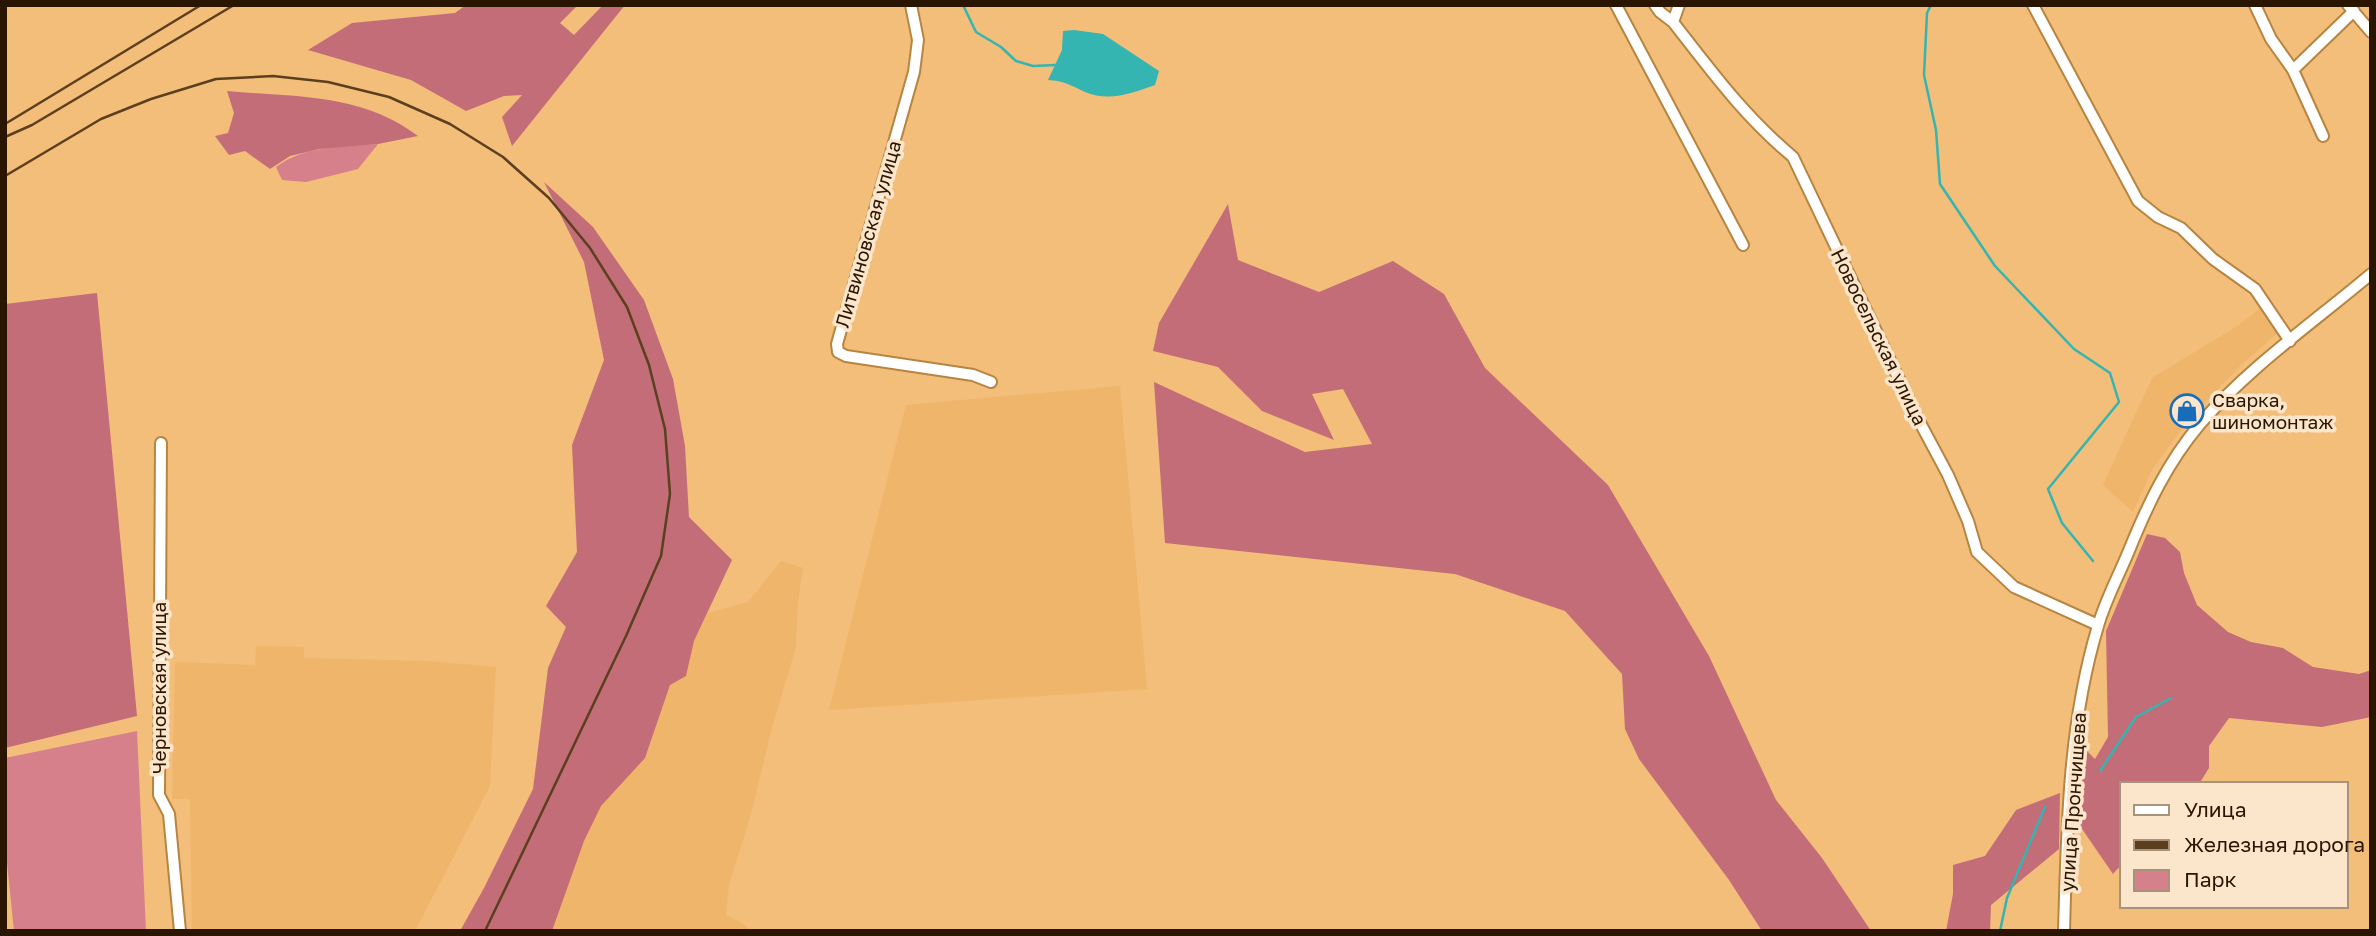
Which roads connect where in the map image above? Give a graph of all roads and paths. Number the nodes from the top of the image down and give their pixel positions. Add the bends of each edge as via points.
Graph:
1 (911, 5) edge
2 (1616, 5) edge
3 (1655, 5) edge
4 (1679, 5) edge
5 (2033, 5) edge
6 (2255, 5) edge
7 (2351, 8) edge
8 (1673, 22) junction
9 (2371, 32) edge
10 (2293, 70) junction
11 (2323, 136) dead end
12 (1743, 245) dead end
13 (2371, 274) edge
14 (2290, 341) junction
15 (991, 382) dead end
16 (161, 443) dead end
17 (2098, 625) junction
18 (180, 931) edge
19 (2064, 931) edge

1 - 15 street, Литвиновская улица via 918,40 914,72 838,352
2 - 12 street
3 - 8 street, Новосельская улица
4 - 8 street
5 - 14 street via 2138,201 2181,228 2213,259 2255,289
6 - 10 street
7 - 9 street
7 - 10 street
8 - 17 street, Новосельская улица via 1709,71 1793,157 1948,475 1977,552 2014,587
10 - 11 street
13 - 14 street, улица Прончищева
14 - 17 street, улица Прончищева via 2201,423 2172,459 2151,497
16 - 18 street, Черновская улица via 159,794 169,814
17 - 19 street, улица Прончищева via 2076,730

